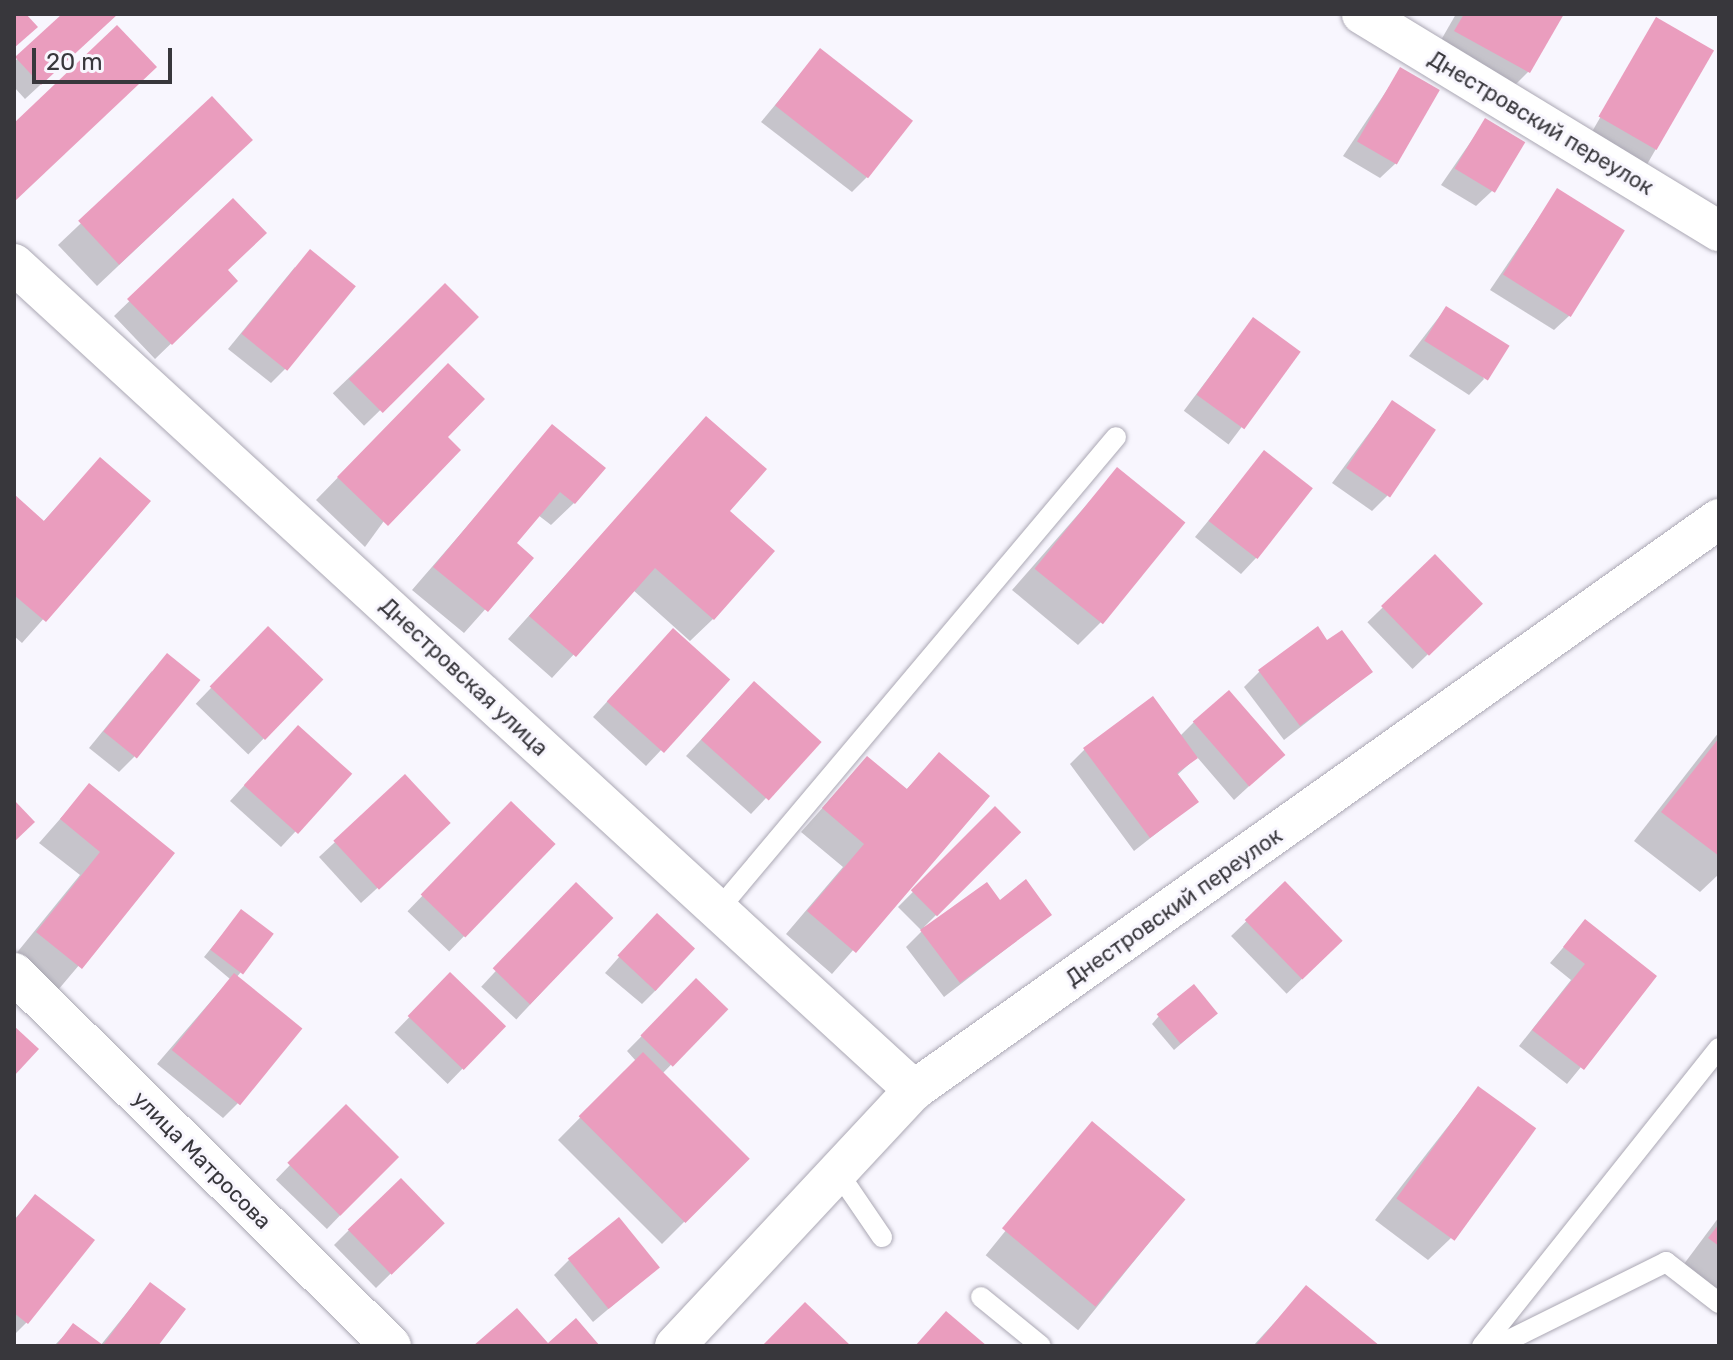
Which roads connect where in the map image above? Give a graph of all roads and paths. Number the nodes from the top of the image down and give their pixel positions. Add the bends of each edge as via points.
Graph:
1 (1362, 14) edge
2 (1719, 231) edge
3 (14, 264) edge
4 (1116, 437) dead end
5 (1719, 519) edge
6 (718, 910) junction
7 (14, 973) edge
8 (1719, 1048) edge
9 (914, 1090) junction
10 (837, 1171) junction
11 (882, 1237) dead end
12 (981, 1297) dead end
13 (1719, 1303) edge
14 (391, 1346) edge
15 (675, 1346) edge
16 (1041, 1346) edge
17 (1482, 1346) edge
18 (1497, 1346) edge

1 - 2 street, Днестровский переулок
3 - 6 street, Днестровская улица
4 - 6 lane
5 - 9 street, Днестровский переулок
6 - 9 street, Днестровская улица
7 - 14 street, улица Матросова
8 - 17 lane
9 - 10 street, Днестровский переулок
10 - 11 lane
10 - 15 street, Днестровский переулок
12 - 16 lane
13 - 18 lane via 1666,1262

